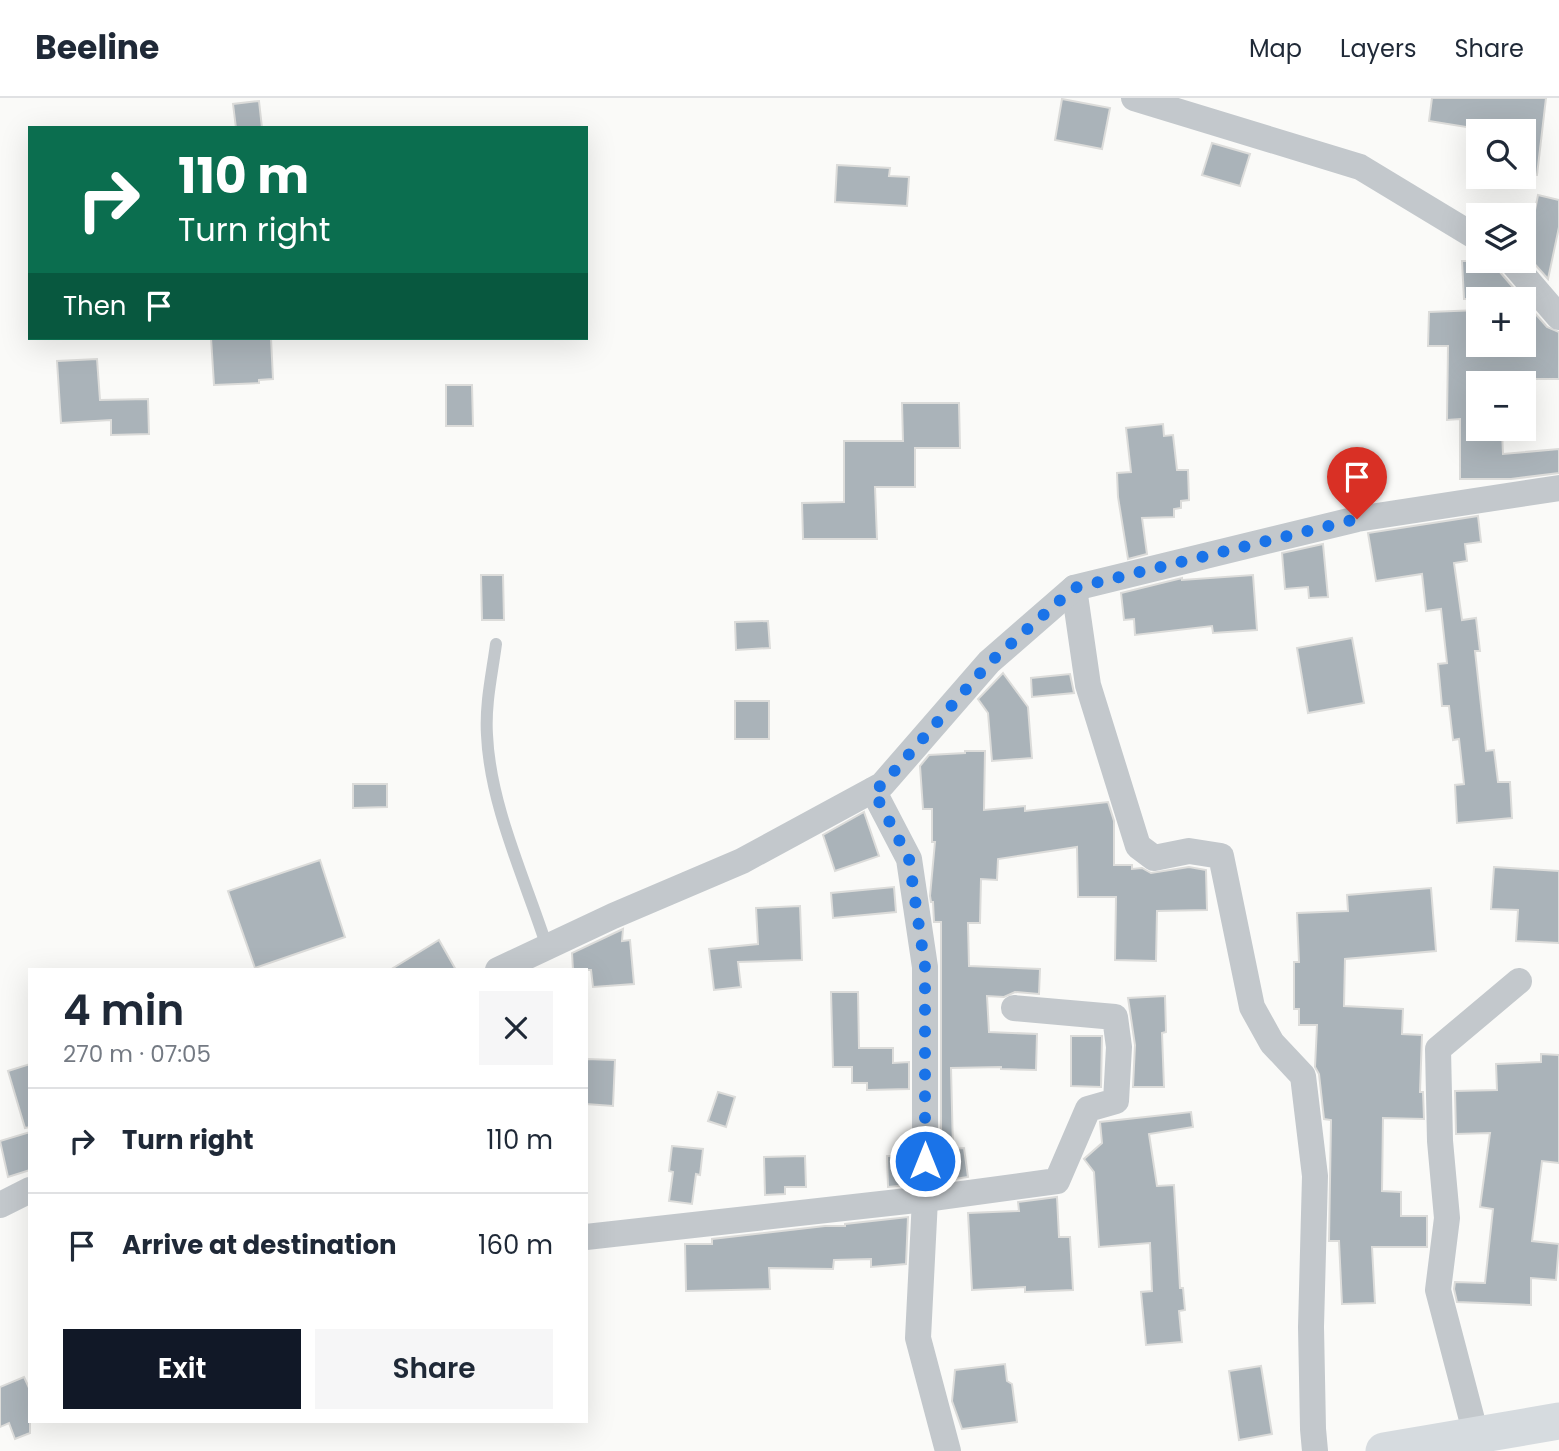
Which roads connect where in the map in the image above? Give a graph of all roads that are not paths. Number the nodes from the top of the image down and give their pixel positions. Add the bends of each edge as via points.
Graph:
1 (1134, 98) edge
2 (1466, 231) edge
3 (1521, 273) edge
4 (1559, 317) edge
5 (1559, 488) edge
6 (1074, 588) junction
7 (496, 644) dead end
8 (873, 790) junction
9 (547, 947) junction
10 (502, 968) edge
11 (1520, 981) dead end
12 (1014, 1008) dead end
13 (28, 1191) edge
14 (925, 1199) junction
15 (0, 1205) edge
16 (588, 1237) edge
17 (1559, 1420) edge
18 (1476, 1435) junction
19 (948, 1451) edge
20 (1315, 1451) edge
21 (1384, 1451) edge

1 - 2 street via 1360,167
3 - 4 street
5 - 6 street via 1357,519
6 - 8 street via 989,663
6 - 20 street via 1088,685 1138,846 1154,858 1189,851 1222,856 1252,1007 1272,1042 1303,1076 1315,1176 1311,1327
7 - 9 lane via 486,733 490,774
8 - 9 street via 742,862
8 - 14 street via 909,859 925,967
9 - 10 street
11 - 18 street via 1438,1049 1447,1217 1438,1290
12 - 14 street via 1115,1017 1119,1047 1116,1101 1088,1110 1057,1181
13 - 15 street
14 - 16 street
14 - 19 street via 918,1338
17 - 18 main road
18 - 21 main road

